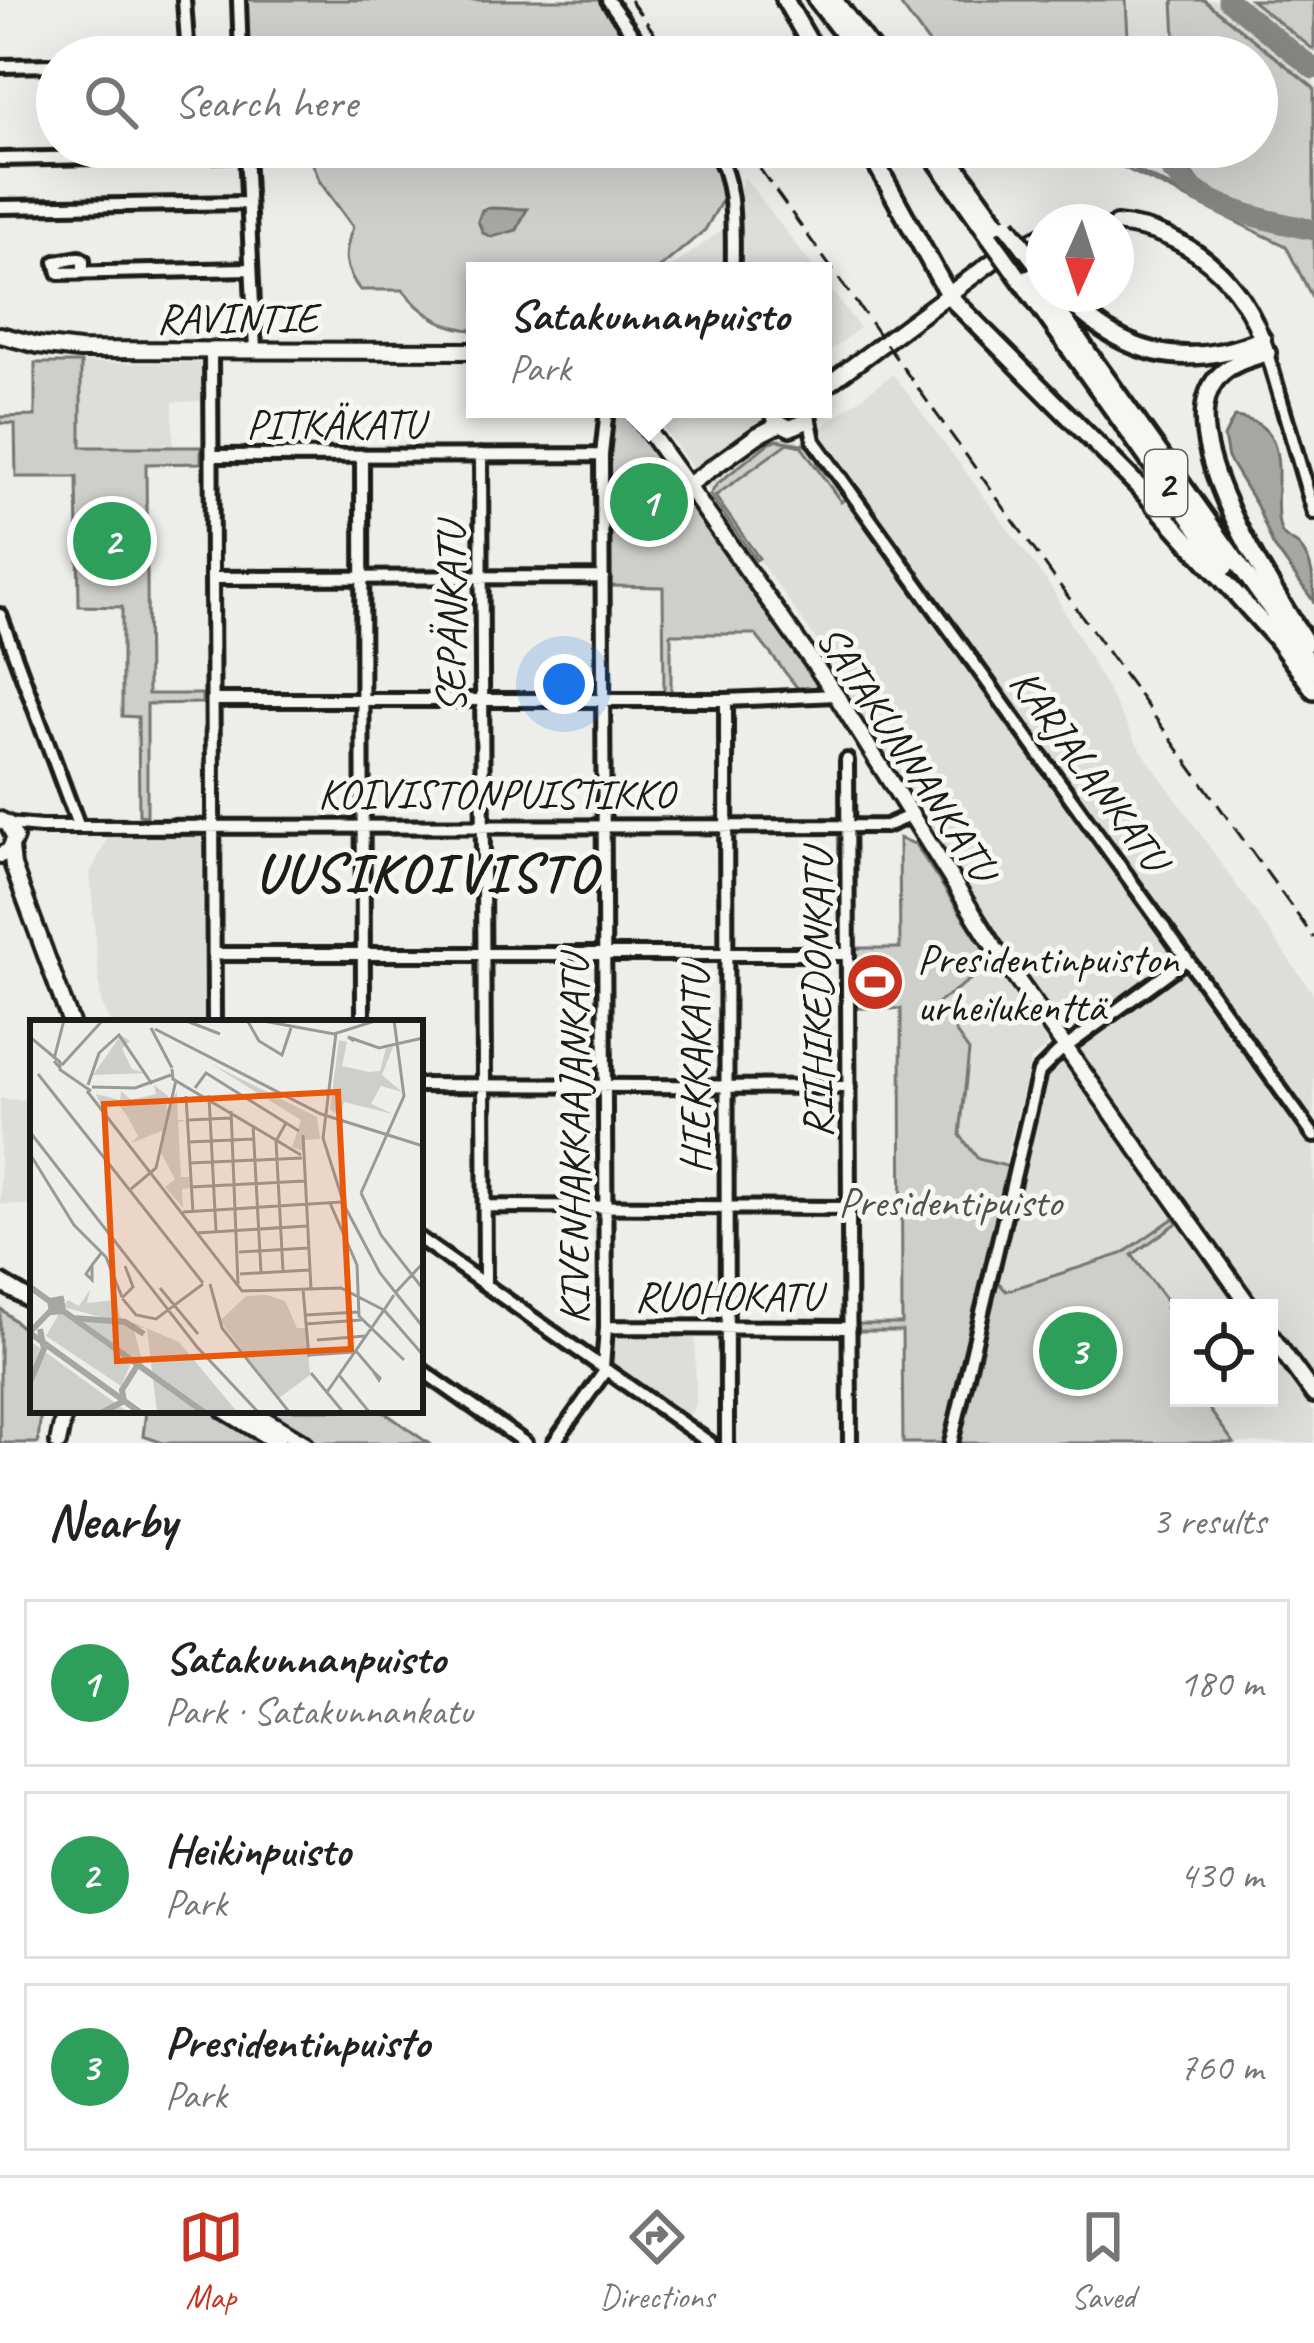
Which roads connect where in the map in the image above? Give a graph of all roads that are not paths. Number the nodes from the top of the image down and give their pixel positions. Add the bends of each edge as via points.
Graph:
1 (184, 0) edge
2 (239, 0) edge
3 (608, 0) edge
4 (785, 0) edge
5 (818, 0) edge
6 (834, 0) edge
7 (187, 36) edge
8 (241, 36) edge
9 (634, 36) edge
10 (806, 36) edge
11 (845, 36) edge
12 (861, 36) edge
13 (36, 65) edge
14 (0, 66) edge
15 (36, 158) edge
16 (0, 159) edge
17 (247, 168) edge
18 (724, 168) edge
19 (879, 168) edge
20 (945, 168) edge
21 (956, 168) edge
22 (248, 203) junction
23 (0, 207) edge
24 (1134, 228) edge
25 (999, 231) junction
26 (1026, 244) edge
27 (733, 262) edge
28 (1026, 264) edge
29 (250, 268) junction
30 (83, 272) dead end
31 (949, 296) junction
32 (1059, 312) edge
33 (1059, 312) edge
34 (1084, 312) edge
35 (0, 335) edge
36 (1265, 346) junction
37 (211, 350) junction
38 (255, 350) junction
39 (466, 351) edge
40 (832, 381) edge
41 (606, 418) edge
42 (639, 418) edge
43 (805, 418) edge
44 (810, 418) edge
45 (778, 419) edge
46 (814, 441) junction
47 (482, 455) junction
48 (602, 455) junction
49 (212, 456) junction
50 (362, 456) junction
51 (687, 486) junction
52 (1314, 513) edge
53 (603, 577) junction
54 (212, 578) junction
55 (361, 579) junction
56 (483, 580) junction
57 (0, 615) edge
58 (1274, 636) junction
59 (1314, 655) edge
60 (1314, 670) edge
61 (1314, 690) edge
62 (836, 694) junction
63 (213, 700) junction
64 (362, 700) junction
65 (483, 700) junction
66 (604, 700) junction
67 (726, 700) junction
68 (847, 760) dead end
69 (912, 815) junction
70 (78, 825) junction
71 (214, 826) junction
72 (362, 826) junction
73 (484, 826) junction
74 (725, 826) junction
75 (848, 826) junction
76 (604, 827) junction
77 (5, 836) edge
78 (362, 953) junction
79 (727, 953) junction
80 (214, 954) junction
81 (485, 954) junction
82 (605, 954) junction
83 (848, 954) junction
84 (1187, 959) junction
85 (70, 1019) edge
86 (214, 1020) edge
87 (363, 1020) edge
88 (1065, 1048) junction
89 (423, 1085) edge
90 (485, 1086) junction
91 (606, 1086) junction
92 (849, 1087) junction
93 (727, 1088) junction
94 (1314, 1136) edge
95 (485, 1206) junction
96 (606, 1207) junction
97 (727, 1208) junction
98 (850, 1208) junction
99 (423, 1241) edge
100 (4, 1284) edge
101 (485, 1284) junction
102 (1245, 1299) edge
103 (30, 1300) edge
104 (607, 1328) junction
105 (727, 1328) junction
106 (850, 1328) junction
107 (1278, 1345) edge
108 (604, 1369) junction
109 (423, 1371) edge
110 (1314, 1395) edge
111 (63, 1413) edge
112 (229, 1413) edge
113 (255, 1413) edge
114 (58, 1443) edge
115 (278, 1443) edge
116 (304, 1443) edge
117 (525, 1443) edge
118 (554, 1443) edge
119 (710, 1443) edge
120 (727, 1443) edge
121 (850, 1443) edge
122 (951, 1443) edge

1 - 7 street
2 - 8 street
3 - 9 street
4 - 10 highway
5 - 11 highway
6 - 12 highway
13 - 14 street
15 - 16 street
17 - 22 street
18 - 27 street
19 - 31 highway
20 - 25 highway, 2
21 - 25 highway, 2
22 - 23 street
22 - 29 street
24 - 36 main road via 1164,235 1213,264 1249,309
25 - 28 highway, 2, bridge
26 - 31 main road
29 - 30 street
29 - 38 street
31 - 40 main road
31 - 58 highway
32 - 58 highway, 2
33 - 60 highway, 2
34 - 36 highway via 1109,333 1165,354
35 - 37 main road, RAVINTIE via 65,349
36 - 52 street
36 - 59 highway via 1216,379 1204,411 1206,438 1232,511
37 - 38 main road, RAVINTIE
37 - 49 street
38 - 39 main road, RAVINTIE
41 - 48 street, KIVENHAKKAAJANKATU
42 - 51 main road, SATAKUNNANKATU
43 - 45 main road via 801,425
44 - 46 street, KARJALANKATU
45 - 46 street, KARJALANKATU
45 - 51 main road
46 - 84 street, KARJALANKATU
47 - 48 street, PITKÄKATU
47 - 50 street, PITKÄKATU
47 - 56 street, SEPÄNKATU
48 - 53 street, KIVENHAKKAAJANKATU
49 - 50 street, PITKÄKATU
49 - 54 street
50 - 55 street
51 - 62 main road, SATAKUNNANKATU
53 - 56 street
53 - 66 street, KIVENHAKKAAJANKATU
54 - 55 street
54 - 63 street
55 - 56 street
55 - 64 street
56 - 65 street, SEPÄNKATU
57 - 70 street
58 - 61 highway, 2
62 - 67 street
62 - 69 main road, SATAKUNNANKATU
63 - 64 street
63 - 71 street
64 - 65 street
64 - 72 street
65 - 66 street
65 - 73 street, SEPÄNKATU
66 - 67 street
66 - 76 street, KIVENHAKKAAJANKATU
67 - 74 street, HIEKKAKATU
68 - 75 street, RIIHIKEDONKATU
69 - 75 street, KOIVISTONPUISTIKKO via 886,826
69 - 88 main road, SATAKUNNANKATU
70 - 71 street, KOIVISTONPUISTIKKO
70 - 77 street, KOIVISTONPUISTIKKO
71 - 72 street, KOIVISTONPUISTIKKO
71 - 80 street
72 - 73 street, KOIVISTONPUISTIKKO
72 - 78 street
73 - 76 street, KOIVISTONPUISTIKKO
73 - 81 street, SEPÄNKATU
74 - 75 street, KOIVISTONPUISTIKKO
74 - 76 street, KOIVISTONPUISTIKKO
74 - 79 street, HIEKKAKATU
75 - 83 street, RIIHIKEDONKATU
76 - 82 street, KIVENHAKKAAJANKATU
77 - 85 main road
78 - 80 street
78 - 81 street
78 - 87 street
79 - 82 street
79 - 83 street
79 - 93 street, HIEKKAKATU
80 - 86 street
81 - 82 street
81 - 90 street, SEPÄNKATU
82 - 91 street, KIVENHAKKAAJANKATU
83 - 92 street, RIIHIKEDONKATU
84 - 88 street
84 - 94 street, KARJALANKATU
88 - 102 main road, SATAKUNNANKATU
88 - 122 street via 1037,1076
89 - 90 street
90 - 91 street
90 - 95 street, SEPÄNKATU
91 - 93 street
91 - 96 street, KIVENHAKKAAJANKATU
92 - 93 street
92 - 98 street, RIIHIKEDONKATU
93 - 97 street, HIEKKAKATU
95 - 96 street
95 - 101 street, SEPÄNKATU
96 - 97 street
96 - 104 street, KIVENHAKKAAJANKATU
97 - 98 street
97 - 105 street, HIEKKAKATU
98 - 106 street, RIIHIKEDONKATU
99 - 101 street
100 - 103 main road
101 - 108 street
104 - 105 street, RUOHOKATU
104 - 108 street, KIVENHAKKAAJANKATU
105 - 106 street, RUOHOKATU
105 - 120 street, HIEKKAKATU
106 - 121 street, RIIHIKEDONKATU
107 - 110 main road
108 - 118 street
108 - 119 street
109 - 117 street
111 - 114 main road
112 - 115 main road
113 - 116 main road

